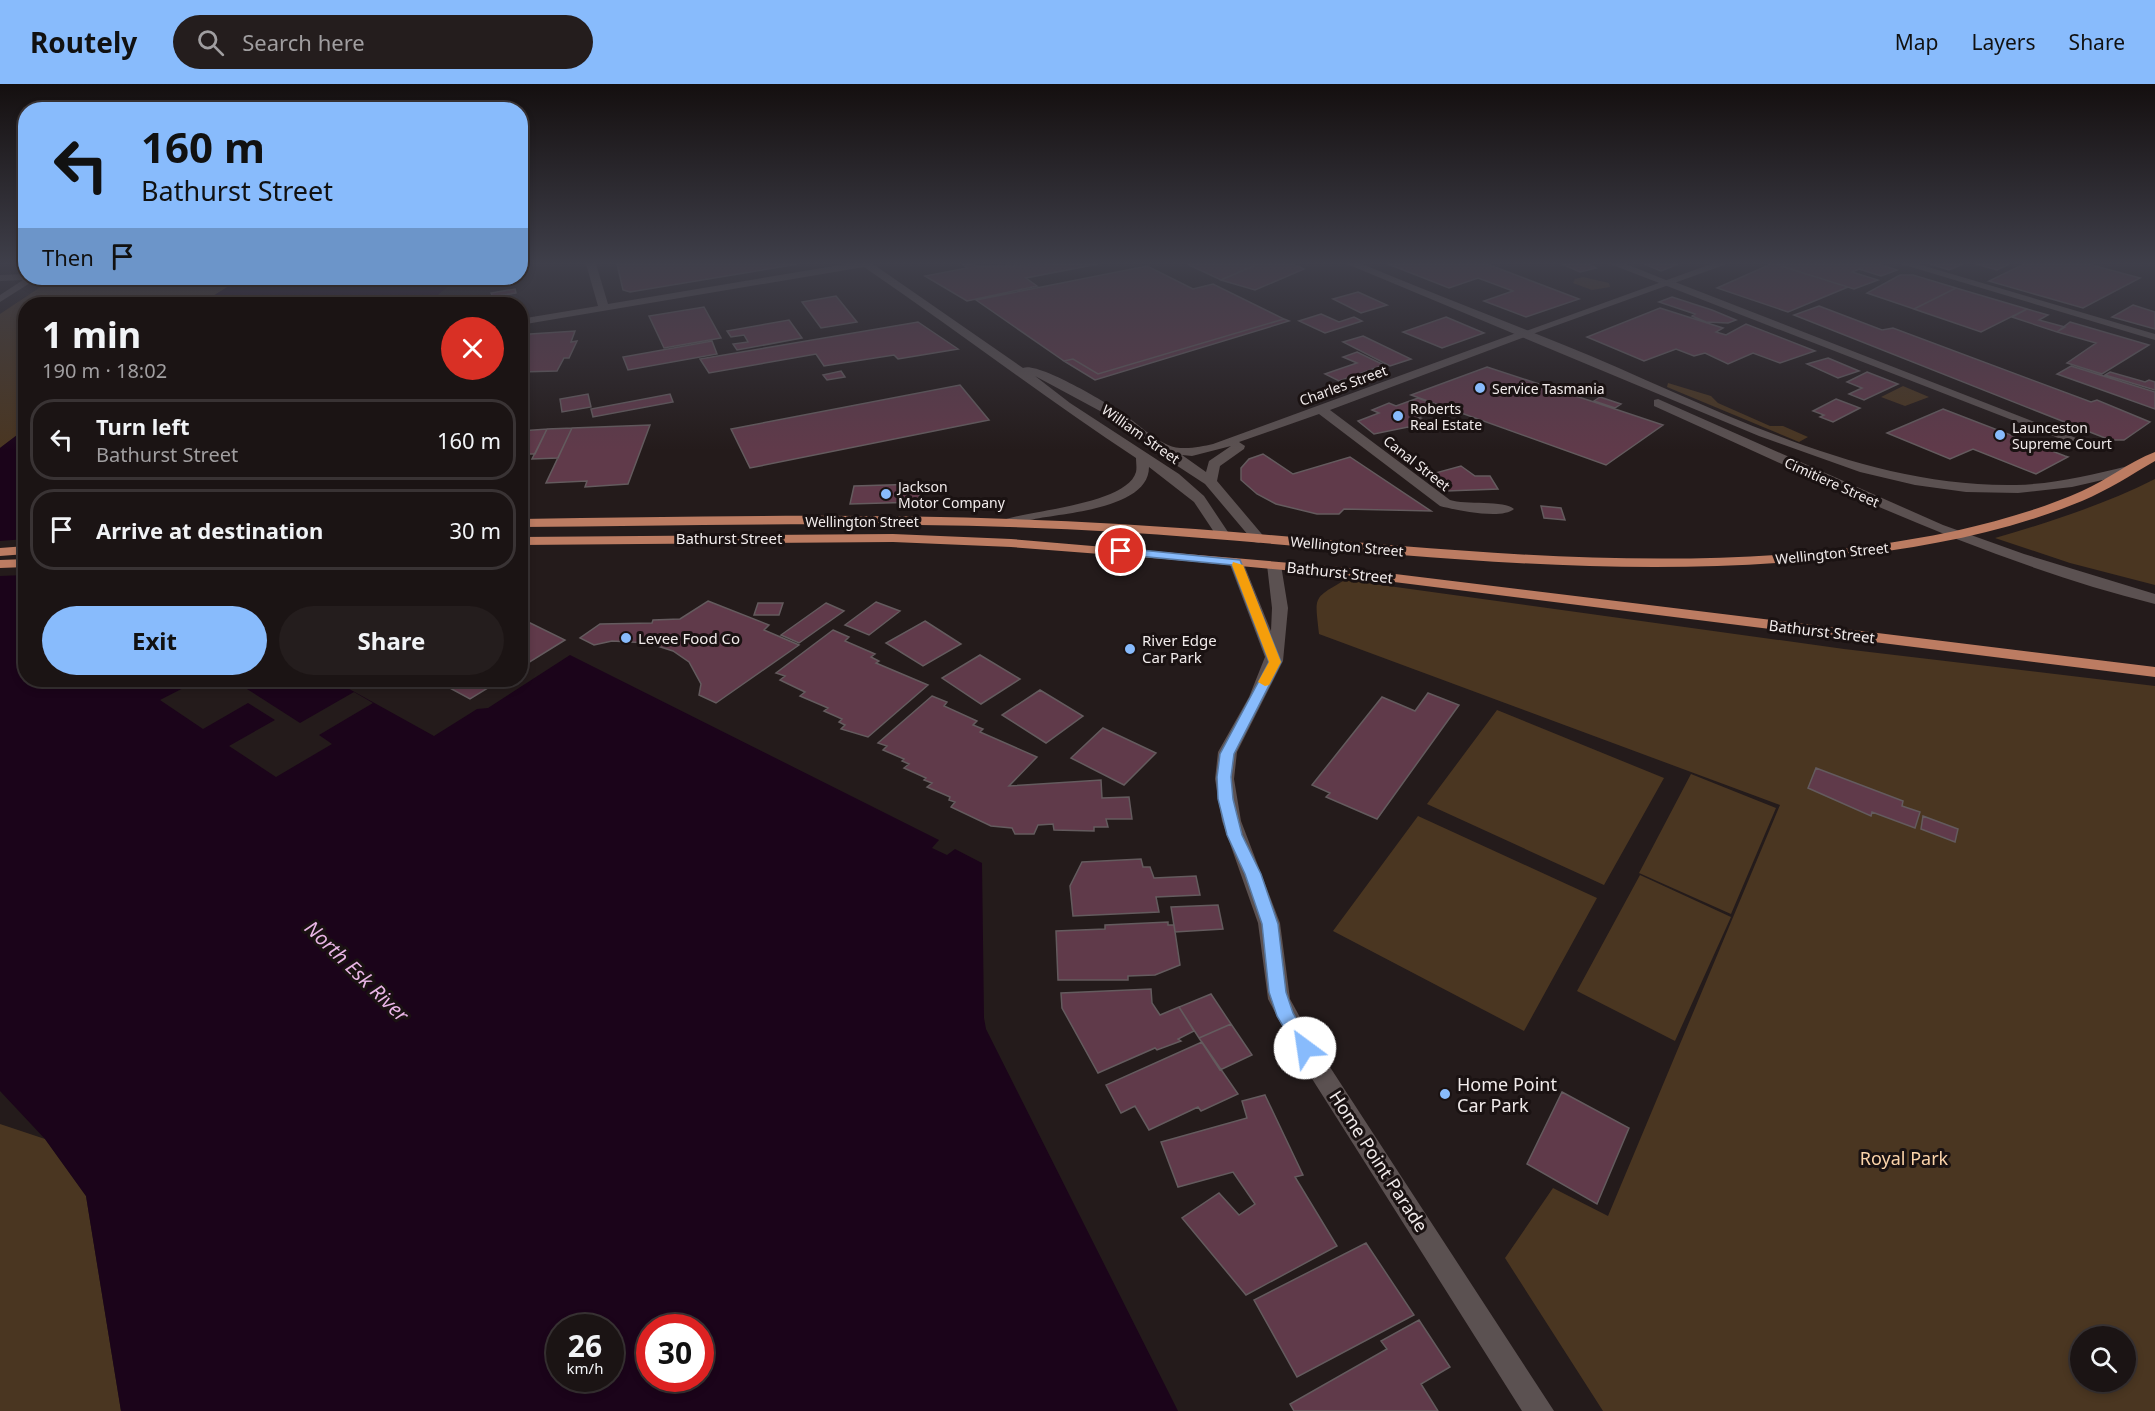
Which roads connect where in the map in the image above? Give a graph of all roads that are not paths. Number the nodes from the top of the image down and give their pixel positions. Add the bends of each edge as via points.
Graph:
1 (957, 326) edge
2 (1503, 326) edge
3 (1547, 326) edge
4 (1780, 326) edge
5 (2117, 326) edge
6 (1523, 334) junction
7 (2155, 337) edge
8 (1002, 357) junction
9 (1321, 410) junction
10 (1280, 424) junction
11 (2070, 438) dead end
12 (1161, 449) junction
13 (2155, 456) edge
14 (1143, 457) junction
15 (2128, 470) junction
16 (1209, 481) junction
17 (1506, 509) dead end
18 (528, 523) edge
19 (1008, 523) junction
20 (1223, 535) junction
21 (1259, 539) junction
22 (528, 541) edge
23 (18, 551) edge
24 (0, 552) edge
25 (1236, 562) junction
26 (18, 563) edge
27 (0, 564) edge
28 (1274, 565) junction
29 (2155, 599) edge
30 (1275, 662) junction
31 (2155, 672) edge
32 (1539, 1411) edge

1 - 8 street, William Street
2 - 6 street, Cimitiere Street
3 - 6 street, Charles Street
4 - 11 street
5 - 7 street
6 - 9 street, Charles Street
6 - 15 street, Cimitiere Street via 1780,442 1900,479 2007,491 2064,486
6 - 29 street, Cimitiere Street via 1546,353 1900,513 2019,557
8 - 12 street, William Street via 1092,401 1144,433
8 - 14 street, William Street via 1034,384
9 - 10 street, Charles Street
9 - 17 street, Canal Street via 1444,503 1462,508
10 - 12 street, Charles Street via 1207,450
10 - 16 street, Charles Street via 1227,453 1214,464
12 - 16 street, William Street
13 - 15 highway, Wellington Street
14 - 19 street via 1144,472 1140,478 1108,500
14 - 20 street, William Street via 1199,499
15 - 21 highway, Wellington Street via 2099,488 2049,508 1963,533 1813,557 1693,564 1556,562
16 - 21 street, William Street
18 - 19 highway, Wellington Street
19 - 20 highway, Wellington Street
20 - 21 highway, Wellington Street
20 - 25 highway
21 - 28 highway
22 - 25 highway, Bathurst Street via 893,538 1011,543
23 - 24 highway
25 - 28 highway, Bathurst Street
25 - 30 street
26 - 27 highway
28 - 30 street, Home Point Parade via 1280,621
28 - 31 highway, Bathurst Street
30 - 32 street, Home Point Parade via 1227,754 1224,777 1235,835 1270,924 1278,992 1286,1016

